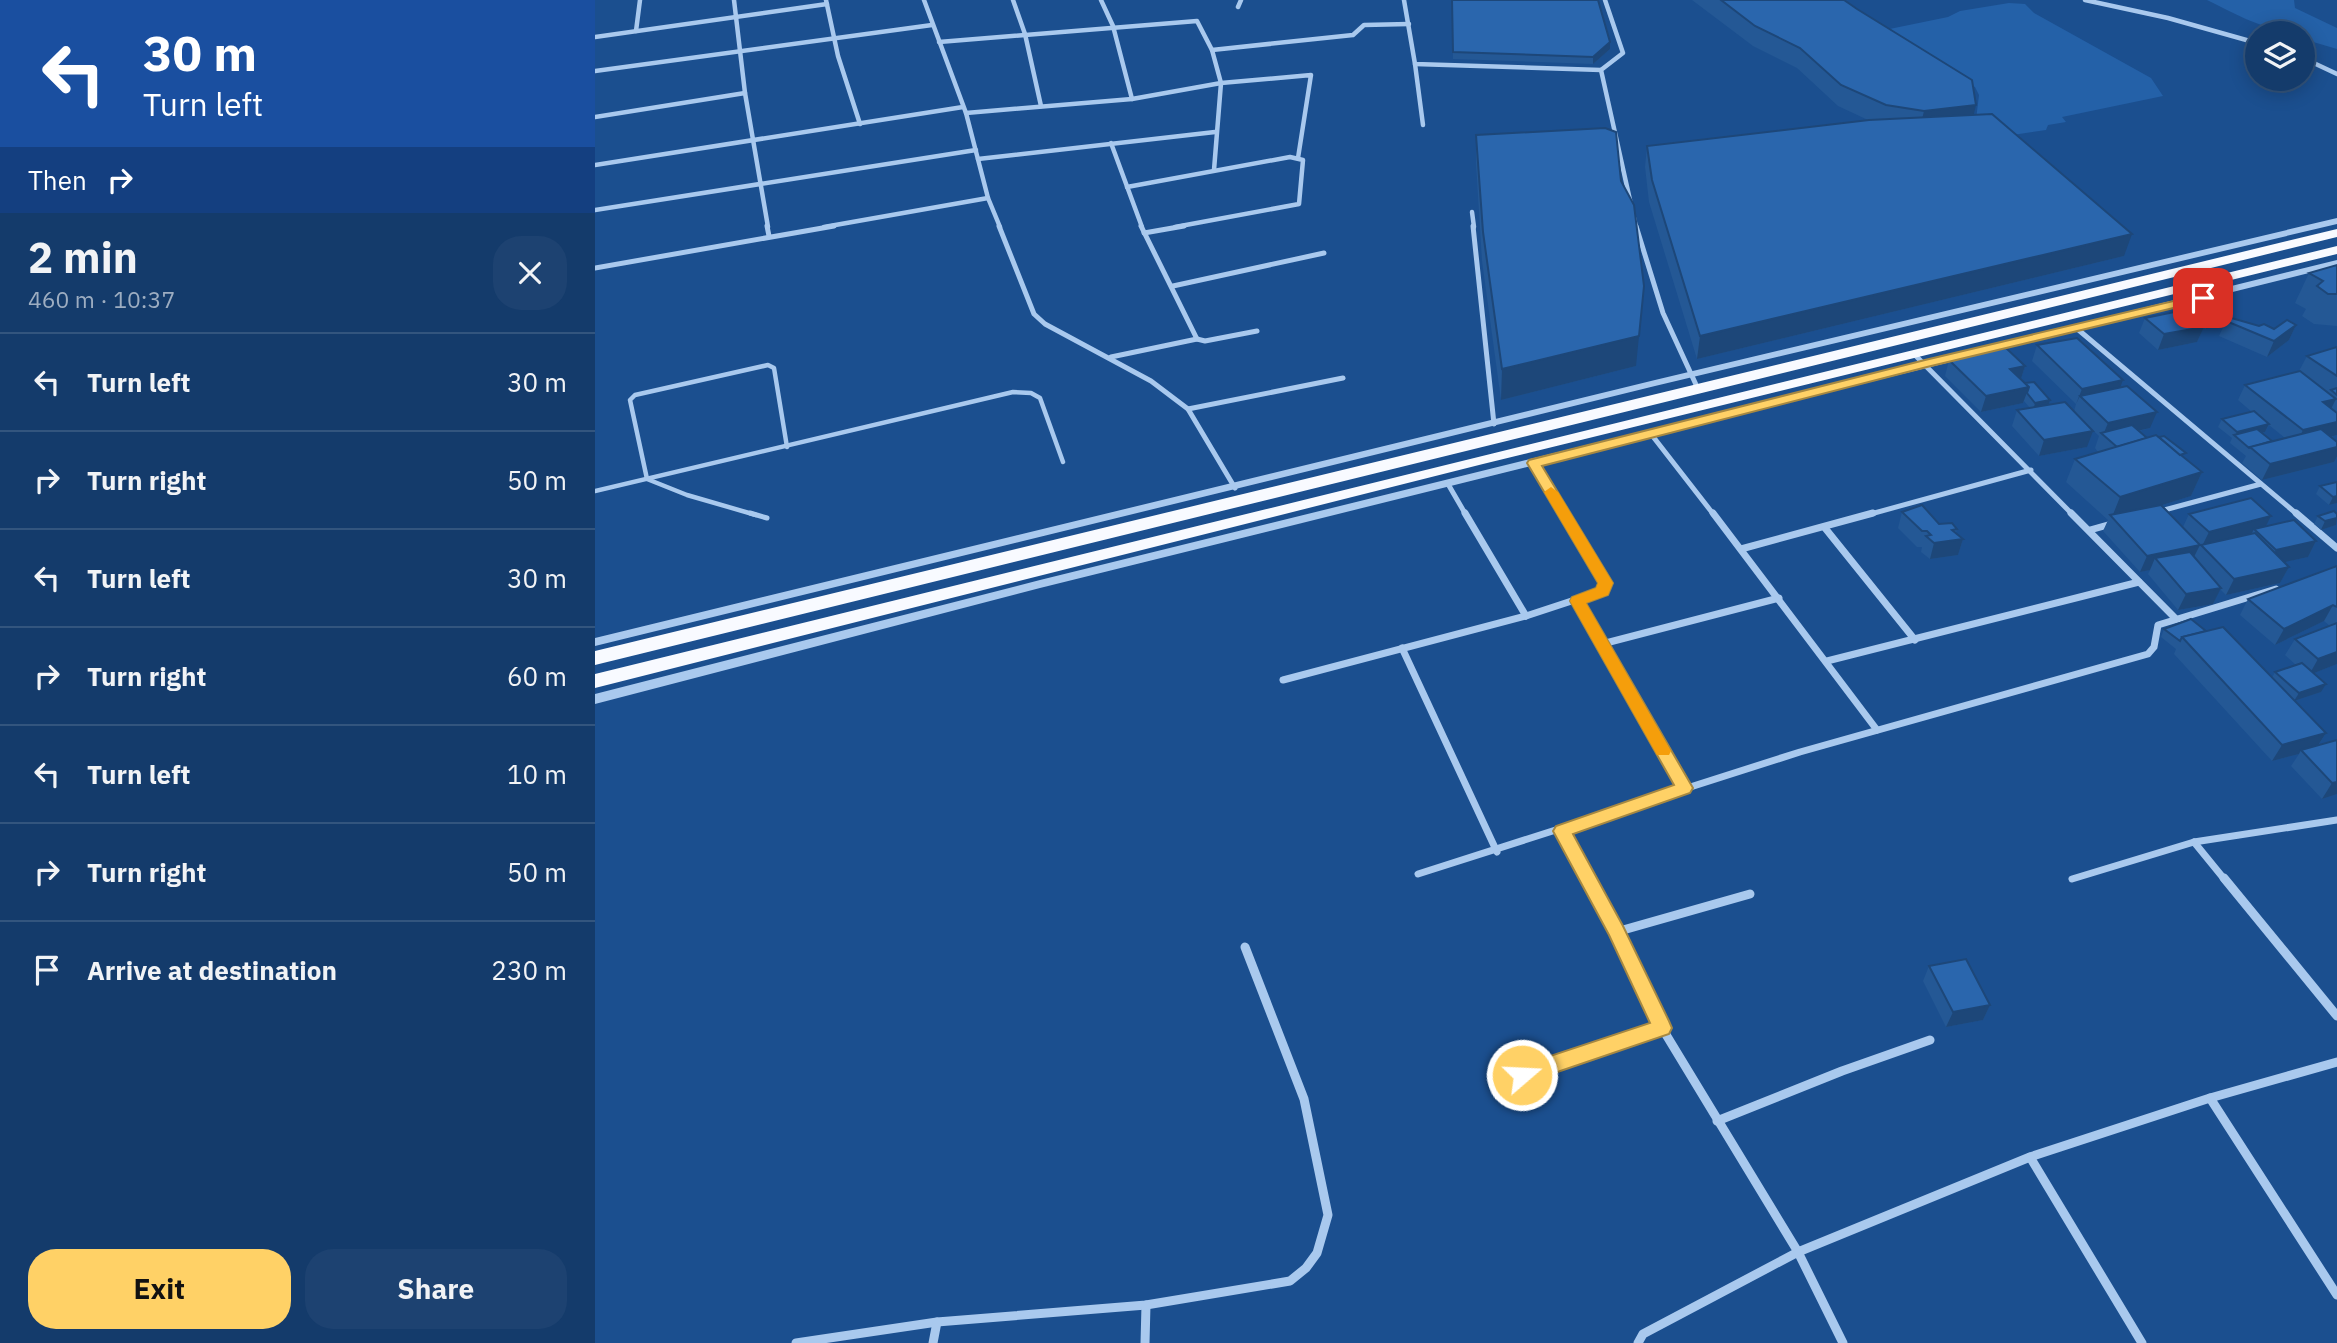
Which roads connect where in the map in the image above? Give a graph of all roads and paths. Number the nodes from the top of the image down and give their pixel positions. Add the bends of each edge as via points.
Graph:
1 (640, 0) edge
2 (734, 0) edge
3 (924, 0) edge
4 (1013, 0) edge
5 (1101, 0) edge
6 (1241, 0) edge
7 (1404, 0) edge
8 (1605, 0) edge
9 (2085, 0) edge
10 (827, 2) edge
11 (1238, 7) dead end
12 (737, 16) junction
13 (1409, 24) junction
14 (932, 25) junction
15 (1113, 26) junction
16 (636, 31) junction
17 (1025, 34) junction
18 (595, 37) edge
19 (834, 39) junction
20 (2245, 40) edge
21 (939, 41) junction
22 (1212, 50) junction
23 (741, 51) junction
24 (1415, 64) junction
25 (2315, 64) edge
26 (1601, 69) junction
27 (595, 71) edge
28 (2337, 74) edge
29 (1221, 83) junction
30 (745, 93) junction
31 (1132, 99) junction
32 (1041, 106) junction
33 (965, 110) junction
34 (595, 117) edge
35 (860, 124) junction
36 (1423, 125) dead end
37 (1215, 132) junction
38 (755, 140) junction
39 (1111, 142) junction
40 (976, 150) junction
41 (1298, 158) junction
42 (978, 159) junction
43 (595, 165) edge
44 (1215, 170) junction
45 (761, 182) junction
46 (1127, 187) junction
47 (988, 198) junction
48 (595, 210) edge
49 (1472, 212) dead end
50 (2337, 221) edge
51 (1144, 233) junction
52 (2337, 233) edge
53 (2306, 234) junction
54 (769, 236) junction
55 (2337, 250) edge
56 (1324, 253) dead end
57 (2337, 263) edge
58 (595, 268) edge
59 (1173, 286) junction
60 (2074, 327) junction
61 (1257, 331) dead end
62 (1197, 339) junction
63 (1110, 357) junction
64 (1920, 359) junction
65 (1343, 378) dead end
66 (1694, 383) junction
67 (1188, 409) junction
68 (1494, 424) junction
69 (1651, 434) junction
70 (787, 447) junction
71 (1063, 462) dead end
72 (1534, 463) junction
73 (2031, 470) junction
74 (647, 479) junction
75 (1448, 484) junction
76 (2261, 484) junction
77 (1235, 488) junction
78 (595, 491) edge
79 (2143, 515) edge
80 (767, 518) dead end
81 (2120, 522) edge
82 (1825, 528) junction
83 (2090, 530) junction
84 (2337, 548) edge
85 (1741, 549) junction
86 (2139, 582) junction
87 (2286, 587) edge
88 (1779, 598) junction
89 (1577, 601) junction
90 (1526, 616) junction
91 (2175, 618) junction
92 (1915, 640) junction
93 (595, 642) edge
94 (1602, 644) junction
95 (1402, 648) junction
96 (595, 658) edge
97 (1827, 661) junction
98 (1283, 680) dead end
99 (595, 681) edge
100 (595, 699) edge
101 (1877, 730) junction
102 (1684, 788) junction
103 (2337, 820) edge
104 (1562, 831) junction
105 (2194, 842) junction
106 (1497, 852) junction
107 (1418, 874) dead end
108 (2072, 880) dead end
109 (1750, 894) dead end
110 (1616, 932) junction
111 (1245, 947) dead end
112 (2337, 1016) edge
113 (1662, 1028) junction
114 (1930, 1040) dead end
115 (2337, 1062) edge
116 (1522, 1075) dead end
117 (2210, 1098) junction
118 (1717, 1121) junction
119 (2030, 1157) junction
120 (1798, 1252) junction
121 (2337, 1295) edge
122 (1146, 1305) junction
123 (937, 1322) junction
124 (796, 1343) edge
125 (933, 1343) edge
126 (1145, 1343) edge
127 (1638, 1343) edge
128 (1843, 1343) edge
129 (2142, 1343) edge

1 - 16 street
2 - 12 street
3 - 14 street
4 - 17 street
5 - 15 street
6 - 11 street
7 - 13 street
8 - 26 street via 1623,53
9 - 20 street
10 - 12 street
10 - 19 street
12 - 16 street
12 - 23 street
13 - 22 street via 1364,25 1353,35
13 - 24 street
14 - 19 street
14 - 21 street
15 - 17 street
15 - 22 street via 1197,21
15 - 31 street
16 - 18 street
17 - 21 street
17 - 32 street
19 - 23 street
19 - 35 street
21 - 33 street
22 - 29 street
23 - 27 street
23 - 30 street
24 - 26 street
24 - 36 street
25 - 28 street
26 - 66 street via 1644,256 1663,317
29 - 31 street
29 - 37 street
29 - 41 street via 1311,75
30 - 34 street
30 - 38 street
31 - 32 street
32 - 33 street
33 - 35 street
33 - 40 street
35 - 38 street
37 - 39 street
37 - 44 street
38 - 43 street
38 - 45 street
39 - 42 street
39 - 46 street
40 - 42 street
40 - 45 street
41 - 44 street
41 - 51 street via 1303,160 1299,204
42 - 47 street
44 - 46 street
45 - 48 street
45 - 54 street
46 - 51 street
47 - 54 street
47 - 63 street via 1034,314
49 - 68 street
50 - 53 street
51 - 59 street
52 - 53 highway
53 - 66 highway
54 - 58 street
55 - 64 highway
56 - 59 street
57 - 60 street
59 - 62 street
60 - 64 street
60 - 76 street
61 - 62 street
62 - 63 street
63 - 67 street
64 - 69 street
64 - 73 street
64 - 99 highway
65 - 67 street
66 - 68 street
66 - 96 highway
67 - 77 street
68 - 77 street
69 - 72 street
69 - 85 street
70 - 71 lane via 1013,392 1040,398
70 - 74 lane
70 - 74 lane via 774,368 762,365 632,398 629,404
72 - 75 street
72 - 89 street via 1606,583 1602,591
73 - 82 street
73 - 83 street
74 - 78 lane
74 - 80 lane
75 - 90 street
75 - 100 street
76 - 79 street
76 - 84 street
77 - 93 street
81 - 83 street
82 - 85 street
82 - 92 street
83 - 86 street
85 - 88 street
86 - 91 street
86 - 92 street
87 - 91 street
88 - 94 street
88 - 97 street
89 - 90 street
89 - 94 street
90 - 95 street
91 - 101 street via 2156,627 2154,647 2148,654
92 - 97 street
94 - 102 street
95 - 98 street
95 - 106 street
97 - 101 street
101 - 102 street
102 - 104 street
103 - 105 street
104 - 106 street
104 - 110 street
105 - 108 street
105 - 112 street
106 - 107 street
109 - 110 street
110 - 113 street
111 - 122 street via 1304,1099 1328,1215 1326,1231 1314,1262 1290,1281
113 - 116 street
113 - 118 street
114 - 118 street
115 - 117 street
117 - 119 street
117 - 121 street
118 - 120 street
119 - 120 street
119 - 129 street
120 - 127 street via 1643,1334
120 - 128 street
122 - 123 street
122 - 126 street
123 - 124 street
123 - 125 street

